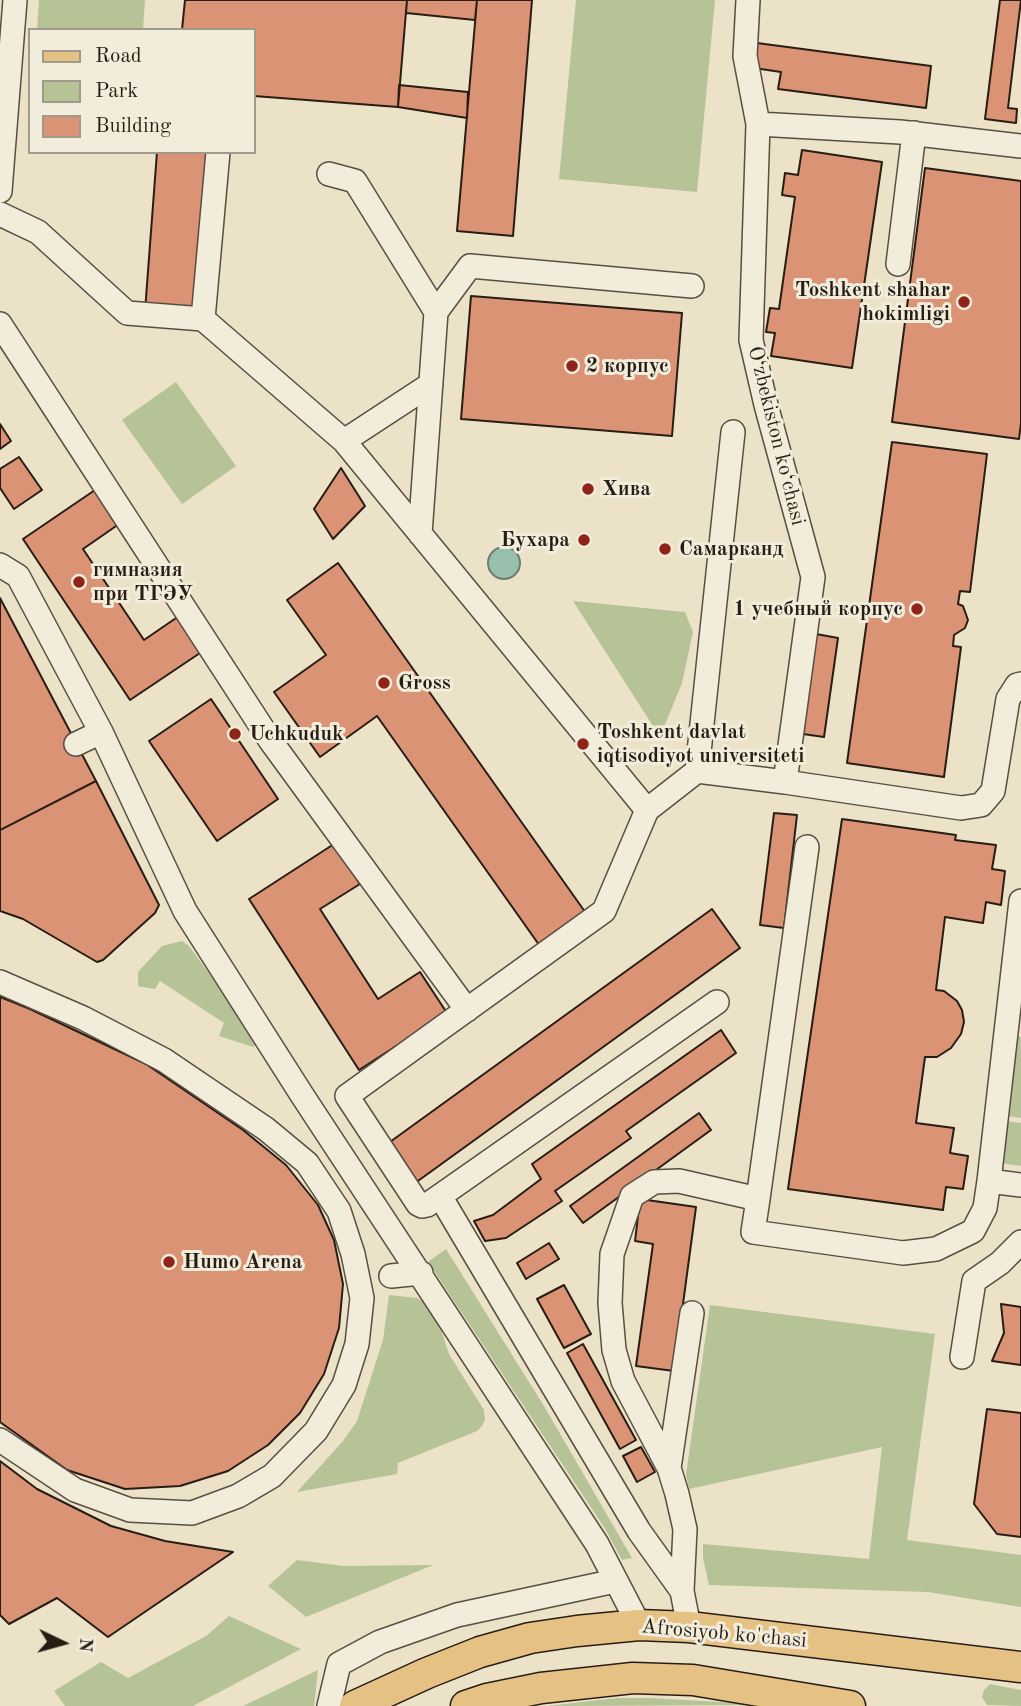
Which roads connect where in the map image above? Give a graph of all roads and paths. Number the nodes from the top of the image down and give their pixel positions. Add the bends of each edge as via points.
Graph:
1 (15, 0) edge
2 (748, 0) edge
3 (758, 124) junction
4 (914, 134) junction
5 (1021, 146) edge
6 (218, 154) edge
7 (329, 174) dead end
8 (0, 191) edge
9 (0, 215) edge
10 (898, 264) dead end
11 (692, 286) dead end
12 (436, 313) junction
13 (203, 319) junction
14 (0, 324) edge
15 (431, 384) junction
16 (733, 432) dead end
17 (344, 441) junction
18 (420, 534) junction
19 (0, 565) edge
20 (1021, 684) edge
21 (101, 732) junction
22 (76, 744) dead end
23 (697, 771) junction
24 (785, 782) junction
25 (647, 810) junction
26 (807, 847) dead end
27 (1021, 901) edge
28 (0, 982) edge
29 (718, 1002) dead end
30 (467, 1010) junction
31 (989, 1181) junction
32 (1021, 1185) edge
33 (440, 1196) junction
34 (758, 1199) junction
35 (1021, 1242) edge
36 (421, 1273) junction
37 (391, 1276) dead end
38 (692, 1312) dead end
39 (962, 1357) dead end
40 (0, 1440) edge
41 (669, 1468) junction
42 (615, 1581) junction
43 (682, 1591) junction
44 (639, 1625) junction
45 (689, 1627) junction
46 (1021, 1667) edge
47 (811, 1703) edge
48 (328, 1706) edge
49 (355, 1706) edge
50 (466, 1706) edge
51 (850, 1706) edge

1 - 8 lane
2 - 3 lane, O‘zbekiston ko‘chasi via 744,56
3 - 4 lane
3 - 24 lane, O‘zbekiston ko‘chasi via 751,340 813,577
4 - 5 lane
4 - 10 lane
6 - 13 lane
7 - 12 lane via 355,181
9 - 13 lane via 38,232 127,313
11 - 12 lane via 470,266
12 - 15 lane
13 - 17 lane
14 - 30 lane via 270,740
15 - 17 lane
15 - 18 lane
16 - 23 lane
17 - 18 lane
18 - 25 lane
19 - 21 lane via 18,576
20 - 24 lane via 1008,699 993,791 981,806 961,808
21 - 22 lane
21 - 36 lane via 185,911
23 - 24 lane
23 - 25 lane
25 - 30 lane via 604,911
26 - 34 lane
27 - 31 lane
28 - 40 lane via 164,1060 267,1129 307,1163 340,1212 362,1298 357,1344 344,1385 323,1420 272,1476 237,1496 192,1513 130,1510 75,1490
29 - 33 lane
30 - 33 lane via 347,1096 418,1204 428,1205
31 - 32 lane
31 - 34 lane via 985,1208 972,1231 936,1249 903,1253 753,1232
33 - 43 lane via 639,1531
34 - 41 lane via 679,1181 654,1182 632,1196 612,1254 614,1350 623,1381
35 - 39 lane via 974,1281
36 - 37 lane
36 - 42 lane via 447,1322 597,1544
38 - 41 lane
41 - 43 lane via 685,1529
42 - 44 lane
42 - 48 lane via 457,1615 380,1643 339,1664
43 - 45 lane
44 - 45 main road, Afrosiyob ko'chasi
44 - 49 main road, Afrosiyob ko'chasi via 505,1645
45 - 46 main road, Afrosiyob ko'chasi
47 - 50 main road via 693,1680 633,1678 541,1688
47 - 51 main road

